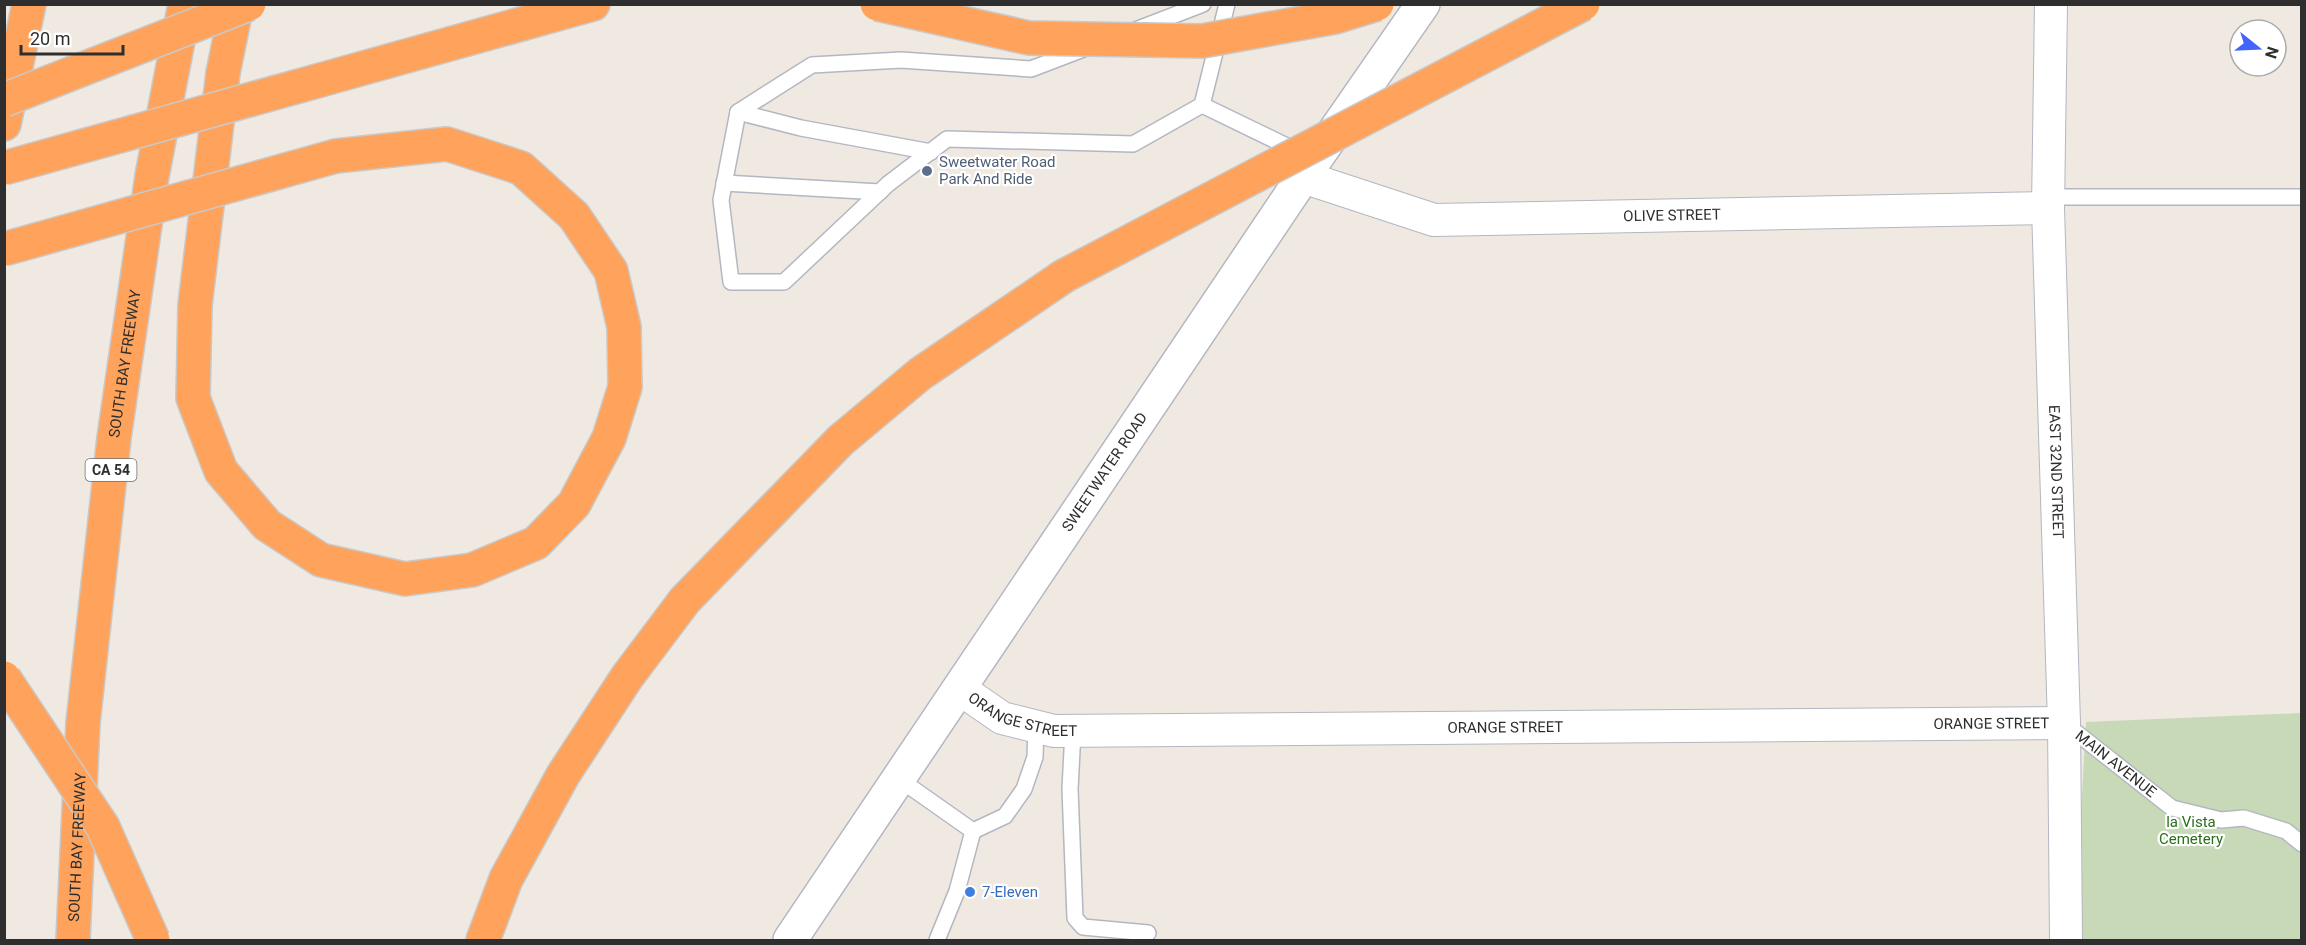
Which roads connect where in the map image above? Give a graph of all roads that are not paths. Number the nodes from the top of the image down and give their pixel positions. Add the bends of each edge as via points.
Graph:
1 (29, 4) edge
2 (184, 4) edge
3 (237, 4) edge
4 (249, 4) edge
5 (593, 4) edge
6 (877, 4) edge
7 (1203, 4) edge
8 (1227, 4) edge
9 (1377, 4) edge
10 (1423, 4) edge
11 (1583, 4) edge
12 (2051, 4) edge
13 (4, 100) edge
14 (1202, 105) junction
15 (738, 112) junction
16 (4, 124) edge
17 (931, 152) junction
18 (4, 168) edge
19 (1309, 168) junction
20 (724, 183) junction
21 (880, 192) junction
22 (2301, 197) edge
23 (2048, 203) junction
24 (4, 249) edge
25 (4, 678) edge
26 (960, 689) junction
27 (2064, 723) junction
28 (1036, 727) junction
29 (1073, 731) junction
30 (899, 779) junction
31 (973, 831) junction
32 (2301, 844) edge
33 (1149, 933) dead end
34 (73, 940) edge
35 (153, 940) edge
36 (483, 940) edge
37 (790, 940) edge
38 (938, 940) edge
39 (2066, 940) edge

1 - 16 highway
2 - 34 highway, SOUTH BAY FREEWAY / CA 54 via 152,176 114,438 83,723
3 - 24 highway, bridge via 223,73 195,305 193,398 221,471 267,525 321,560 405,579 472,570 536,543 574,504 609,438 625,387 624,327 611,271 574,216 521,168 447,144 336,156
4 - 13 highway, bridge
5 - 18 highway, bridge
6 - 9 highway, bridge via 1029,38 1202,41 1335,17
7 - 15 lane via 1031,69 900,60 812,65
8 - 14 lane
10 - 19 main road, SWEETWATER ROAD
11 - 36 highway, bridge via 1064,276 920,374 841,440 686,600 627,677 563,775 506,879
12 - 23 street, EAST 32ND STREET
14 - 17 lane via 1132,144 947,139
14 - 19 lane
15 - 17 lane
15 - 20 lane
17 - 21 lane
19 - 23 street, OLIVE STREET via 1434,219
19 - 26 main road, SWEETWATER ROAD
20 - 21 lane
20 - 21 lane via 720,200 731,282 783,282
22 - 23 lane
23 - 27 street, EAST 32ND STREET
25 - 35 highway, bridge via 103,827
26 - 28 street, ORANGE STREET via 1002,718
26 - 30 main road, SWEETWATER ROAD
27 - 29 street, ORANGE STREET
27 - 32 lane, MAIN AVENUE via 2172,808 2221,820 2244,818 2286,831
27 - 39 street, EAST 32ND STREET
28 - 29 street, ORANGE STREET
28 - 31 lane via 1035,757 1024,789 1005,816
29 - 33 lane via 1075,918 1083,927
30 - 31 lane
30 - 37 main road, SWEETWATER ROAD
31 - 38 lane via 957,891

